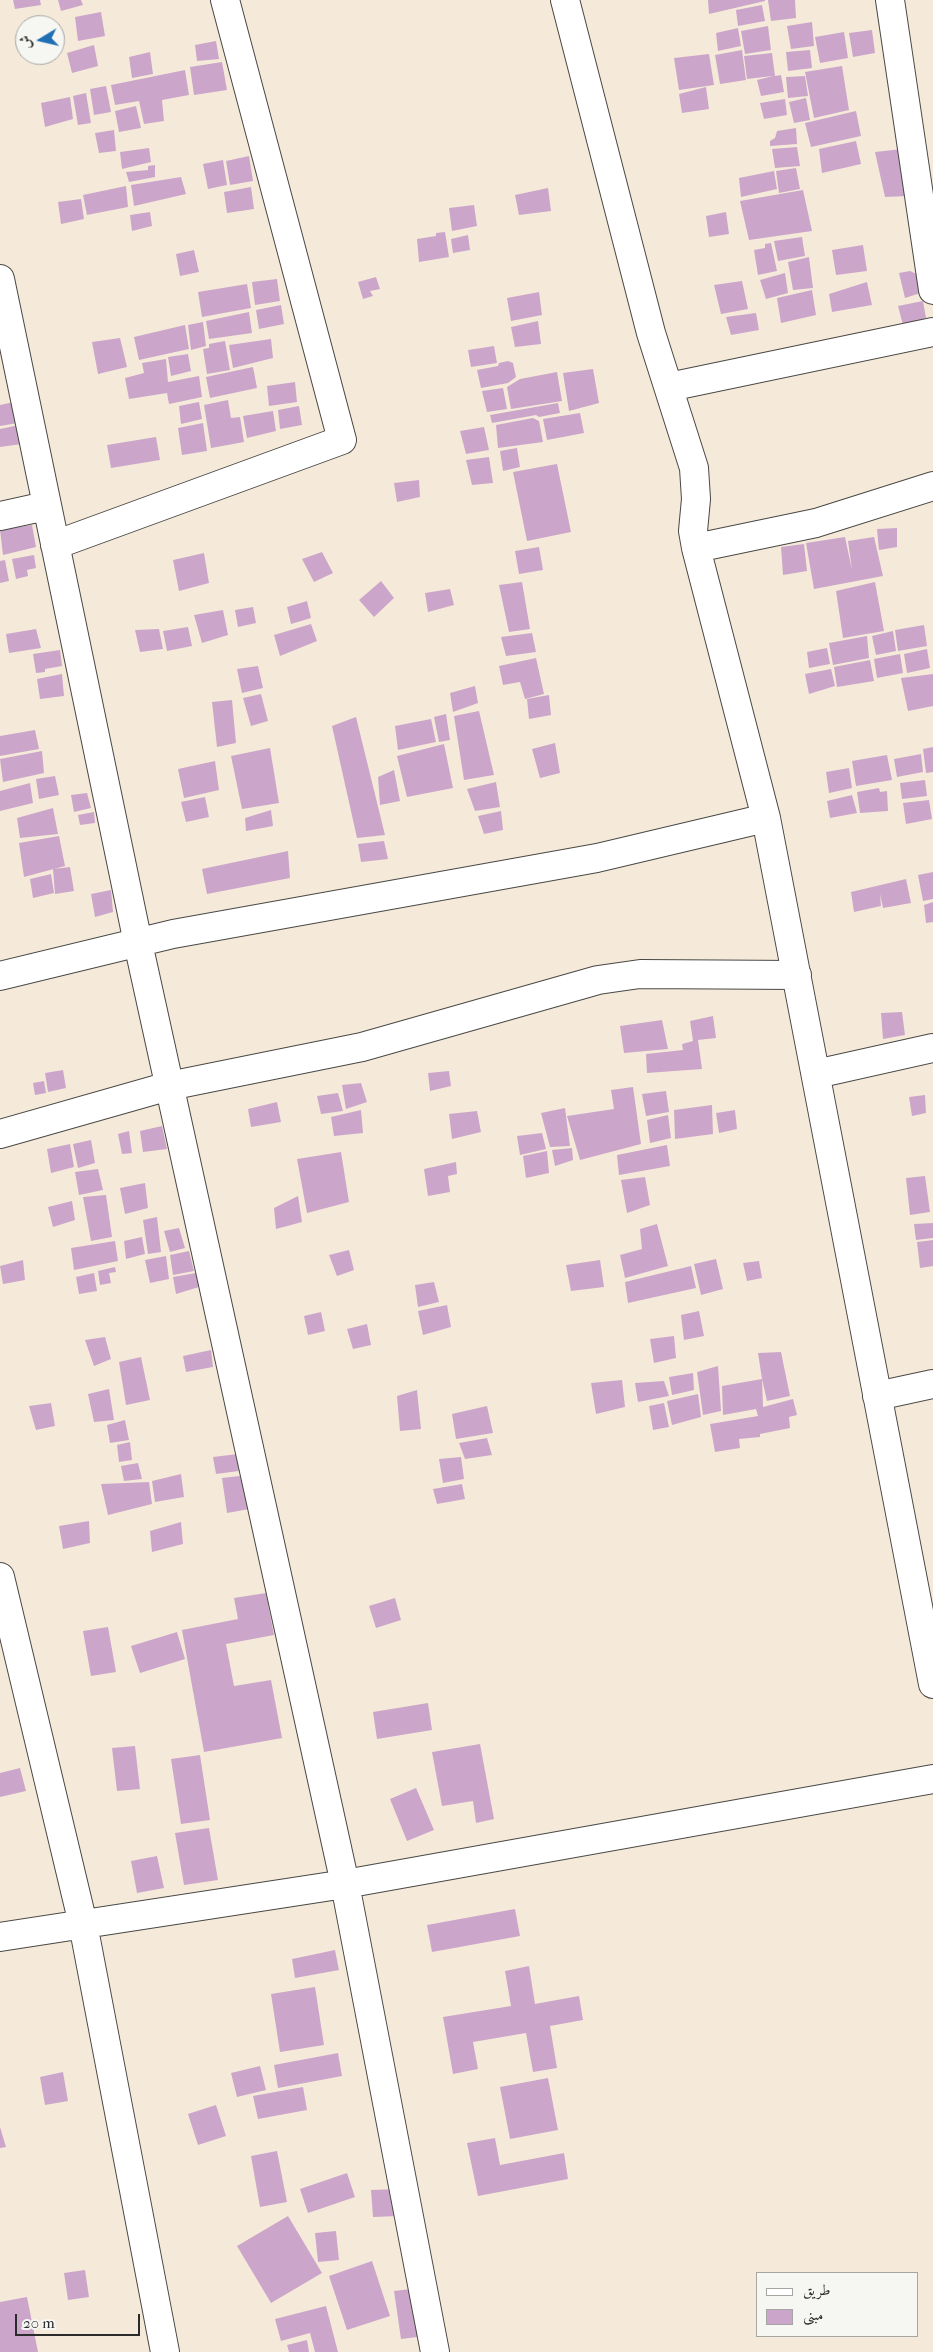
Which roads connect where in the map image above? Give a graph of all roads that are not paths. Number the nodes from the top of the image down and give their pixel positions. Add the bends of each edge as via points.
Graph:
1 (224, 0) edge
2 (565, 0) edge
3 (890, 0) edge
4 (922, 132) edge
5 (0, 279) edge
6 (933, 290) edge
7 (933, 332) edge
8 (669, 387) junction
9 (933, 486) edge
10 (46, 506) junction
11 (0, 516) edge
12 (55, 545) junction
13 (696, 548) junction
14 (766, 818) junction
15 (138, 942) junction
16 (797, 975) junction
17 (0, 976) edge
18 (933, 1048) edge
19 (816, 1074) junction
20 (168, 1086) junction
21 (0, 1134) edge
22 (933, 1384) edge
23 (877, 1396) junction
24 (0, 1576) edge
25 (933, 1684) edge
26 (933, 1779) edge
27 (344, 1884) junction
28 (83, 1924) junction
29 (0, 1937) edge
30 (165, 2352) edge
31 (435, 2352) edge

1 - 12 street via 342,440
2 - 8 street via 651,333
3 - 4 street
4 - 6 street
5 - 10 street
7 - 8 street
8 - 13 street via 694,468
9 - 13 street via 816,523
10 - 11 street
10 - 12 street
12 - 15 street
13 - 14 street
14 - 15 street via 597,858
14 - 16 street
15 - 17 street
15 - 20 street
16 - 19 street
16 - 20 street via 620,976 362,1047
18 - 19 street
19 - 23 street
20 - 21 street
20 - 27 street
22 - 23 street
23 - 25 street
24 - 28 street
26 - 27 street
27 - 28 street
27 - 31 street
28 - 29 street
28 - 30 street

